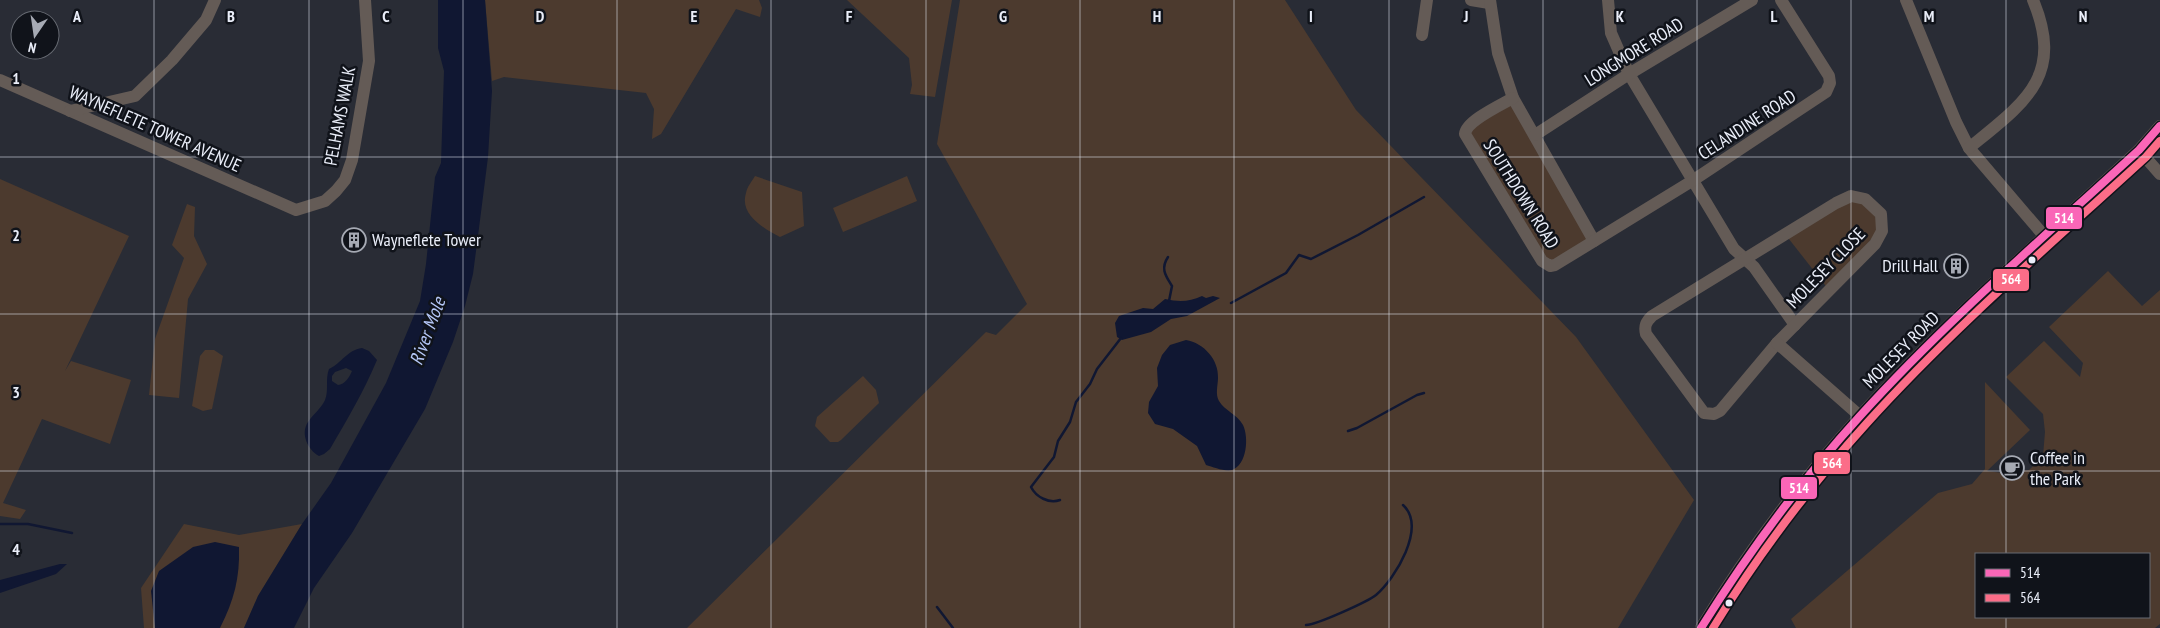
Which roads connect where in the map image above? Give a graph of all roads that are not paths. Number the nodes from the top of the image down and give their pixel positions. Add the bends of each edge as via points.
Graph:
1 (215, 0) edge
2 (365, 0) edge
3 (1427, 0) edge
4 (1472, 0) edge
5 (1608, 0) edge
6 (1730, 0) edge
7 (1752, 0) edge
8 (1781, 0) edge
9 (1906, 0) edge
10 (2033, 0) edge
11 (1490, 1) edge
12 (1728, 15) junction
13 (1422, 35) dead end
14 (1629, 74) junction
15 (0, 80) edge
16 (1513, 98) junction
17 (70, 111) junction
18 (2160, 126) edge
19 (1535, 135) junction
20 (1969, 148) junction
21 (2139, 150) junction
22 (2160, 174) edge
23 (1692, 181) junction
24 (296, 210) joint
25 (2045, 237) junction
26 (1594, 241) junction
27 (1745, 259) junction
28 (1795, 325) junction
29 (1777, 343) junction
30 (1860, 416) junction
31 (1701, 628) edge

1 - 17 street via 206,20 135,96
2 - 24 street, PELHAMS WALK via 369,61 345,180 325,201
3 - 13 street
4 - 11 street
5 - 14 street via 1611,32
6 - 12 street
7 - 12 street, LONGMORE ROAD
8 - 23 street, CELANDINE ROAD via 1829,76 1826,92
9 - 20 street
10 - 20 street via 2045,35 2043,64 2036,85 2013,112
11 - 16 street via 1498,53
12 - 14 street, LONGMORE ROAD
14 - 19 street, LONGMORE ROAD
14 - 23 street
15 - 17 street, WAYNEFLETE TOWER AVENUE
16 - 19 street
16 - 26 street, SOUTHDOWN ROAD via 1468,126 1466,138 1545,264 1555,265
17 - 24 street, WAYNEFLETE TOWER AVENUE
18 - 21 street, MOLESEY ROAD
19 - 26 street
20 - 25 street
21 - 22 street
21 - 25 street, MOLESEY ROAD
23 - 26 street, CELANDINE ROAD
23 - 27 street via 1734,249
25 - 30 street, MOLESEY ROAD via 1946,329
27 - 28 street, MOLESEY CLOSE
27 - 28 street, MOLESEY CLOSE via 1843,199 1865,199 1881,214 1882,232 1875,244
27 - 29 street, MOLESEY CLOSE via 1652,316 1646,321 1646,334 1692,398 1709,415 1720,411
28 - 29 street, MOLESEY CLOSE
29 - 30 street
30 - 31 street, MOLESEY ROAD via 1752,551

